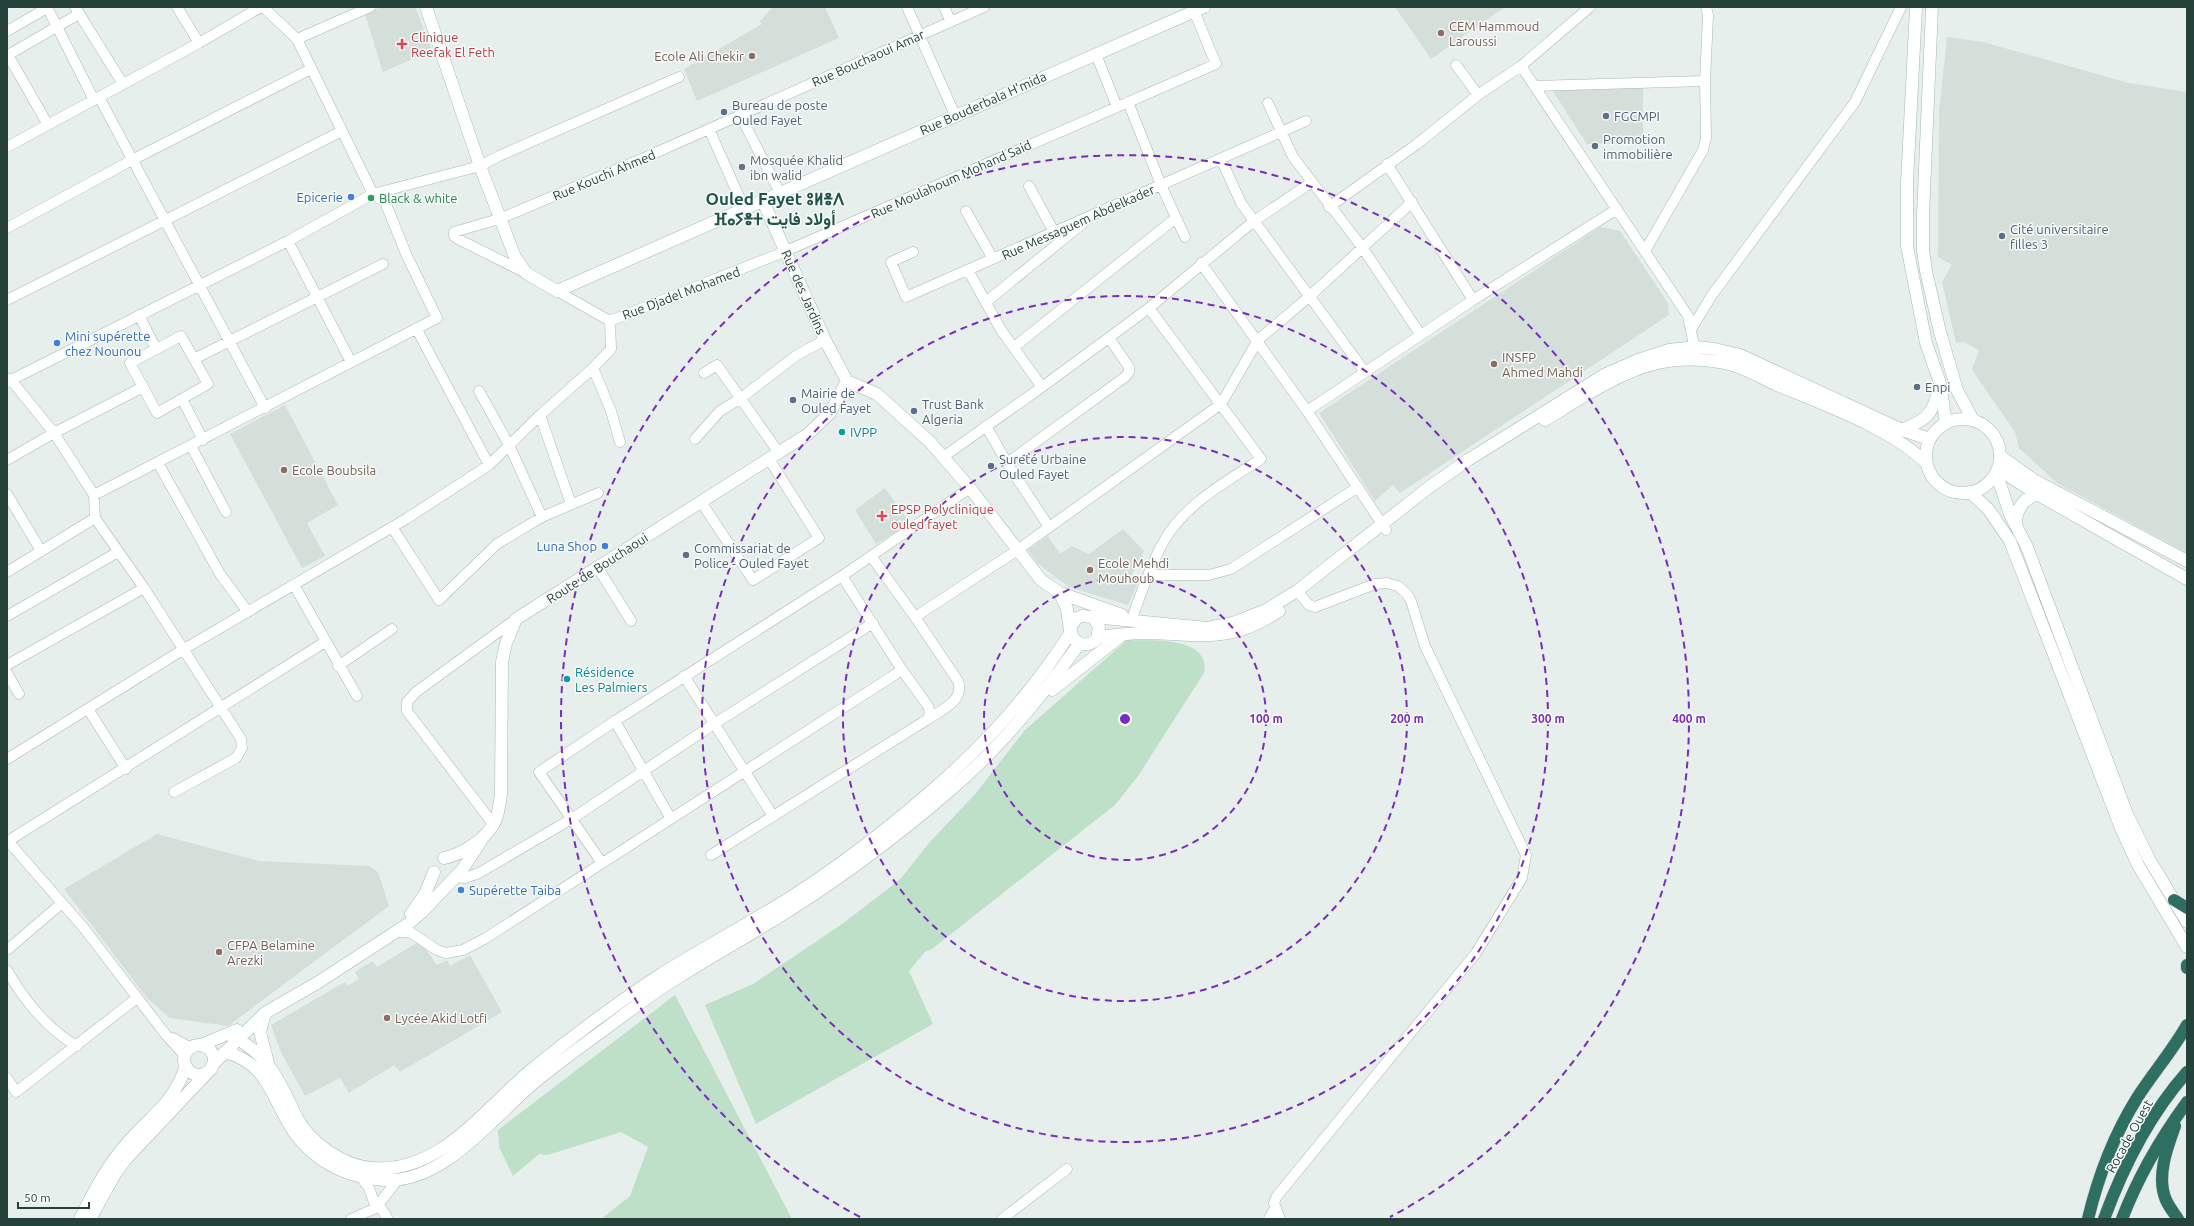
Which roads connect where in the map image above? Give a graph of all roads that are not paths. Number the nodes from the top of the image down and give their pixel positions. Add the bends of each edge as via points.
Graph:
1 (177, 7) edge
2 (262, 7) edge
3 (370, 7) edge
4 (426, 7) edge
5 (907, 7) edge
6 (944, 7) edge
7 (984, 7) edge
8 (1590, 7) edge
9 (1706, 7) edge
10 (1901, 7) edge
11 (1916, 7) edge
12 (1932, 7) edge
13 (47, 8) edge
14 (1199, 9) edge
15 (77, 10) edge
16 (951, 22) junction
17 (57, 27) junction
18 (7, 30) edge
19 (920, 35) junction
20 (297, 39) junction
21 (199, 43) junction
22 (7, 54) edge
23 (1096, 54) junction
24 (1456, 64) dead end
25 (1521, 66) junction
26 (311, 69) junction
27 (679, 77) dead end
28 (1705, 81) junction
29 (123, 84) junction
30 (1534, 86) junction
31 (1478, 95) junction
32 (96, 99) junction
33 (1128, 102) junction
34 (1268, 103) dead end
35 (1117, 107) junction
36 (740, 115) junction
37 (955, 115) junction
38 (1306, 121) dead end
39 (48, 125) junction
40 (709, 129) junction
41 (342, 131) junction
42 (1280, 133) junction
43 (7, 146) edge
44 (1221, 159) junction
45 (132, 160) junction
46 (1387, 164) junction
47 (480, 166) junction
48 (1312, 182) junction
49 (1161, 185) junction
50 (1028, 186) dead end
51 (780, 193) junction
52 (373, 194) junction
53 (763, 200) junction
54 (1412, 202) junction
55 (1329, 207) junction
56 (744, 208) junction
57 (1617, 209) junction
58 (966, 211) dead end
59 (1093, 216) junction
60 (1176, 218) junction
61 (499, 219) junction
62 (1254, 221) junction
63 (164, 222) junction
64 (7, 228) edge
65 (1054, 232) junction
66 (1185, 237) dead end
67 (288, 241) junction
68 (1362, 247) junction
69 (786, 251) junction
70 (1645, 251) junction
71 (913, 252) dead end
72 (993, 259) junction
73 (1200, 263) junction
74 (383, 264) dead end
75 (968, 270) junction
76 (526, 273) junction
77 (198, 285) junction
78 (557, 291) junction
79 (316, 296) junction
80 (1310, 296) junction
81 (7, 300) edge
82 (1473, 300) junction
83 (986, 302) junction
84 (1150, 308) junction
85 (139, 315) junction
86 (610, 320) junction
87 (416, 328) junction
88 (1692, 328) junction
89 (1420, 334) junction
90 (1109, 338) junction
91 (228, 340) junction
92 (825, 340) junction
93 (1258, 340) junction
94 (1014, 347) junction
95 (156, 349) junction
96 (1696, 353) junction
97 (194, 359) junction
98 (351, 362) junction
99 (593, 368) junction
100 (7, 370) edge
101 (1365, 372) junction
102 (704, 373) dead end
103 (8, 380) edge
104 (847, 381) junction
105 (1940, 383) junction
106 (143, 387) junction
107 (1042, 387) junction
108 (479, 391) dead end
109 (741, 398) junction
110 (182, 399) junction
111 (1221, 404) junction
112 (265, 408) junction
113 (1307, 411) junction
114 (540, 415) junction
115 (1973, 420) junction
116 (1946, 423) junction
117 (986, 426) junction
118 (1902, 430) junction
119 (54, 433) junction
120 (695, 439) dead end
121 (1930, 439) junction
122 (203, 440) junction
123 (620, 442) dead end
124 (509, 445) junction
125 (191, 446) junction
126 (774, 456) junction
127 (2000, 456) junction
128 (943, 457) junction
129 (7, 460) edge
130 (158, 463) junction
131 (1007, 463) junction
132 (1927, 464) junction
133 (489, 465) junction
134 (1997, 470) junction
135 (1358, 487) junction
136 (970, 488) junction
137 (1970, 492) junction
138 (598, 493) dead end
139 (7, 494) edge
140 (2037, 494) junction
141 (94, 495) junction
142 (701, 502) junction
143 (571, 504) junction
144 (226, 512) dead end
145 (542, 517) junction
146 (95, 518) junction
147 (2016, 524) junction
148 (392, 527) junction
149 (1050, 527) junction
150 (1384, 527) junction
151 (41, 550) junction
152 (1016, 551) junction
153 (118, 552) junction
154 (871, 556) junction
155 (2187, 561) edge
156 (598, 568) junction
157 (7, 572) edge
158 (1149, 574) junction
159 (842, 576) junction
160 (2187, 579) edge
161 (294, 586) junction
162 (144, 588) junction
163 (1060, 593) junction
164 (1299, 593) junction
165 (248, 612) junction
166 (7, 616) edge
167 (915, 617) junction
168 (1093, 618) junction
169 (1132, 618) junction
170 (516, 619) junction
171 (631, 621) dead end
172 (1153, 622) junction
173 (873, 623) junction
174 (392, 629) dead end
175 (1070, 632) junction
176 (1125, 633) junction
177 (1098, 637) junction
178 (325, 642) junction
179 (1079, 644) junction
180 (184, 649) junction
181 (7, 665) edge
182 (338, 666) junction
183 (902, 670) junction
184 (7, 673) edge
185 (684, 676) junction
186 (20, 694) dead end
187 (357, 696) dead end
188 (222, 707) junction
189 (88, 709) junction
190 (1024, 717) junction
191 (928, 719) junction
192 (615, 721) junction
193 (714, 724) junction
194 (7, 759) edge
195 (126, 769) junction
196 (643, 771) junction
197 (744, 772) junction
198 (174, 792) dead end
199 (773, 816) junction
200 (573, 818) junction
201 (671, 819) junction
202 (490, 829) junction
203 (8, 841) edge
204 (711, 855) dead end
205 (444, 858) junction
206 (602, 863) junction
207 (434, 872) junction
208 (454, 877) junction
209 (2174, 900) junction
210 (62, 903) junction
211 (2187, 908) edge
212 (2187, 922) edge
213 (394, 932) junction
214 (2187, 947) edge
215 (7, 950) edge
216 (7, 970) edge
217 (137, 998) junction
218 (265, 1013) junction
219 (2187, 1024) edge
220 (234, 1036) junction
221 (77, 1046) junction
222 (225, 1052) junction
223 (191, 1054) junction
224 (269, 1066) junction
225 (211, 1068) junction
226 (2187, 1072) edge
227 (7, 1078) edge
228 (2184, 1107) edge
229 (1067, 1169) dead end
230 (361, 1177) junction
231 (398, 1179) junction
232 (378, 1206) junction
233 (1275, 1208) junction
234 (80, 1219) edge
235 (90, 1219) edge
236 (351, 1219) edge
237 (388, 1219) edge
238 (1002, 1219) edge
239 (1268, 1219) edge
240 (1280, 1219) edge
241 (2088, 1219) edge
242 (2104, 1219) edge
243 (2122, 1219) edge
244 (2178, 1219) edge

1 - 21 street
2 - 20 street
2 - 21 street
3 - 20 street
4 - 47 main road
5 - 19 street
6 - 16 street
7 - 16 street, Rue Bouchaoui Amar
8 - 25 street
9 - 28 street via 1708,14
10 - 88 street via 1855,102 1712,294
11 - 105 main road via 1907,184 1908,246 1926,343
12 - 115 main road via 1923,250 1942,339 1958,390
13 - 17 street
13 - 18 street
14 - 23 main road, Rue Bouderbala H'mida
14 - 33 street, Rue Moulahoum Mohand Said via 1216,64
15 - 17 street
15 - 29 street
16 - 19 street, Rue Bouchaoui Amar
17 - 22 street
17 - 32 street
19 - 36 street, Rue Bouchaoui Amar
19 - 37 street
20 - 26 street
21 - 29 street
22 - 39 street
23 - 35 street
23 - 37 main road, Rue Bouderbala H'mida
24 - 31 street
25 - 30 street
25 - 31 street
26 - 41 street
26 - 45 street
27 - 47 street
28 - 30 street
28 - 70 street via 1706,138 1703,150
29 - 32 street
30 - 57 street
31 - 46 street
32 - 39 street
32 - 45 street
33 - 35 street, Rue Moulahoum Mohand Said
33 - 49 street
34 - 42 street
35 - 69 street, Rue Moulahoum Mohand Said
36 - 40 street, Rue Bouchaoui Amar
36 - 51 street
37 - 51 main road, Rue Bouderbala H'mida
38 - 42 street, Rue Messaguem Abdelkader
39 - 43 street
40 - 56 street
40 - 61 street, Rue Kouchi Ahmed
41 - 52 street
41 - 63 street
42 - 44 street, Rue Messaguem Abdelkader
42 - 48 street via 1292,157
44 - 49 street, Rue Messaguem Abdelkader
44 - 62 street via 1241,203
45 - 63 street
45 - 64 street
46 - 54 street
46 - 55 street
47 - 52 street
47 - 61 main road
48 - 55 street
48 - 62 street
49 - 59 street, Rue Messaguem Abdelkader
49 - 60 street
50 - 65 street
51 - 53 main road, Rue Bouderbala H'mida
52 - 67 street
52 - 87 street via 385,202 407,256 437,318
53 - 56 main road, Rue Bouderbala H'mida
53 - 69 main road, Rue des Jardins
54 - 68 street
54 - 82 street
55 - 68 street
56 - 78 main road, Rue Bouderbala H'mida
57 - 70 street
57 - 82 street
58 - 72 street
59 - 65 street, Rue Messaguem Abdelkader
59 - 83 street
60 - 66 street
60 - 94 street
61 - 76 main road via 515,256
61 - 76 street, Rue Kouchi Ahmed via 454,232 454,236
62 - 73 street
62 - 80 street
63 - 77 street
63 - 81 street
65 - 72 street, Rue Messaguem Abdelkader
67 - 77 street
67 - 79 street
68 - 80 street
68 - 89 street
69 - 86 street, Rue Djadel Mohamed
69 - 92 main road, Rue des Jardins
70 - 88 street via 1688,316
71 - 75 street, Rue Messaguem Abdelkader via 891,262 906,297
72 - 75 street, Rue Messaguem Abdelkader
73 - 84 street
73 - 93 street
74 - 79 street
75 - 83 street
76 - 78 main road
77 - 85 street
77 - 91 street
78 - 86 street, Rue Djadel Mohamed
79 - 91 street
79 - 98 street
80 - 93 street
80 - 101 street
82 - 89 street
83 - 94 street
84 - 90 street
84 - 111 street
85 - 95 street
85 - 103 street
86 - 99 street via 611,349
87 - 98 street
87 - 133 street
88 - 96 street
89 - 101 street
90 - 107 street
90 - 131 street via 1129,367 1125,377
91 - 97 street
91 - 112 street
92 - 104 main road, Rue des Jardins
92 - 109 street via 797,355
93 - 111 street
93 - 113 street
94 - 107 street
95 - 97 street via 181,336
95 - 106 street via 130,363
96 - 118 main road via 1715,348 1740,355
96 - 132 main road via 1727,363 1824,404 1897,440
96 - 150 main road via 1670,350 1604,375 1468,460
97 - 110 street via 208,384
98 - 112 street
99 - 114 street
99 - 123 street via 611,411
100 - 103 street
101 - 113 street
102 - 109 street via 717,365
103 - 119 street
104 - 126 main road, Route de Bouchaoui via 830,413 808,434
104 - 128 main road via 877,394
105 - 116 main road
105 - 118 main road via 1937,401 1927,417 1920,423
106 - 110 street via 157,413
106 - 119 street
107 - 117 street
108 - 124 street
109 - 120 street via 720,411
109 - 126 street
110 - 122 street
111 - 149 street
111 - 158 street via 1261,459 1184,515 1164,540
112 - 122 street
113 - 135 street
114 - 124 street
114 - 143 street
115 - 116 main road via 1960,419
115 - 127 main road via 1981,423 1993,434
116 - 121 main road
117 - 128 street
117 - 131 street
118 - 121 main road
119 - 129 street
119 - 141 street
121 - 132 main road via 1927,447
122 - 125 street
124 - 133 street
124 - 145 street
125 - 130 street
125 - 144 street
126 - 142 main road, Route de Bouchaoui
126 - 142 street via 819,538 753,580
127 - 134 main road
127 - 155 main road via 2034,480
128 - 136 main road
130 - 141 street
130 - 165 street via 220,574
131 - 149 street
132 - 137 main road via 1932,476 1940,485 1954,492
133 - 148 street
134 - 137 main road via 1988,483
134 - 140 main road
134 - 147 main road
135 - 150 street
135 - 158 street via 1231,569 1209,575
136 - 152 main road
136 - 154 street
137 - 214 main road via 1989,510 2010,541 2121,828 2138,865
138 - 143 street
139 - 151 street
140 - 147 main road via 2021,505
140 - 160 main road
141 - 146 street
142 - 156 main road, Route de Bouchaoui
143 - 145 street
145 - 148 street via 497,544 439,600
146 - 151 street
146 - 153 street
147 - 209 main road via 2027,547 2127,814 2149,859
148 - 161 street
149 - 152 street
150 - 164 main road
151 - 157 street
152 - 163 main road via 1041,580
152 - 167 street
153 - 162 street
153 - 166 street
154 - 159 street
154 - 167 street
156 - 170 main road, Route de Bouchaoui
156 - 171 street
158 - 169 street
159 - 173 street
159 - 185 street
161 - 165 street
161 - 178 street
162 - 180 street
162 - 181 street
163 - 168 main road
163 - 169 main road
163 - 175 main road
164 - 172 main road via 1233,623 1207,628
164 - 176 main road via 1250,628 1228,634 1197,636
164 - 233 street via 1309,605 1315,607 1375,584 1398,586 1407,594 1425,646 1526,856 1522,878 1476,953 1277,1196
165 - 180 street
167 - 191 street via 960,686 960,693 954,701
168 - 172 main road
168 - 175 main road via 1078,618 1071,626
168 - 177 main road via 1099,627
169 - 172 main road
170 - 202 main road via 506,643 502,662 501,795
170 - 202 street via 406,702 407,711
173 - 183 street
173 - 193 street
174 - 182 street
175 - 179 main road
175 - 224 main road via 1044,672 985,742 926,796 824,875 626,999 529,1072 443,1149 425,1159 408,1166 389,1169 352,1165 337,1158 299,1122 283,1087
176 - 177 main road
176 - 190 main road via 1068,676
177 - 179 main road via 1089,644
178 - 182 street
178 - 188 street
179 - 190 main road
180 - 188 street
180 - 189 street
182 - 187 street
183 - 191 street via 928,706
183 - 197 street
184 - 186 street
185 - 192 street
185 - 193 street
188 - 195 street
188 - 198 street via 241,739 241,752 236,758
189 - 194 street
189 - 195 street
190 - 231 main road via 949,792 864,859 797,906 680,976 633,1008 533,1084 451,1158 419,1176
191 - 199 street
192 - 196 street
192 - 200 street via 539,772
193 - 196 street
193 - 197 street
195 - 203 street
196 - 200 street
196 - 201 street
197 - 199 street
197 - 201 street
199 - 204 street
200 - 206 street
200 - 208 street via 479,873 465,878
201 - 206 street
202 - 205 main road via 454,856
202 - 208 main road via 462,870
203 - 210 street
205 - 207 main road via 436,864
205 - 208 main road via 455,863 457,870
206 - 213 street via 486,938 463,950 446,953 410,932
207 - 208 main road via 443,881
207 - 213 main road via 418,905
208 - 213 main road via 422,912
209 - 211 highway
209 - 212 main road
210 - 215 street
210 - 217 street
213 - 218 main road via 317,983
216 - 221 street via 31,1005 64,1039
217 - 221 street
217 - 223 street via 166,1035
218 - 220 main road
218 - 224 main road via 260,1032
219 - 241 highway via 2122,1124 2106,1158
220 - 222 main road
220 - 223 main road
220 - 224 main road
221 - 227 street via 16,1092
222 - 225 main road
222 - 230 main road via 246,1060 261,1072 290,1126 318,1158 348,1174
223 - 225 main road via 210,1050 214,1059
223 - 225 main road via 193,1073 203,1074
223 - 234 main road via 170,1099 130,1140 108,1168
225 - 235 main road via 122,1164
226 - 242 highway, Rocade Ouest via 2142,1136
228 - 243 highway via 2145,1167
228 - 244 highway via 2166,1152 2162,1178 2166,1200
229 - 238 street
230 - 231 main road via 387,1181
230 - 232 street
231 - 232 street
232 - 236 street
232 - 237 street
233 - 239 street
233 - 240 street

